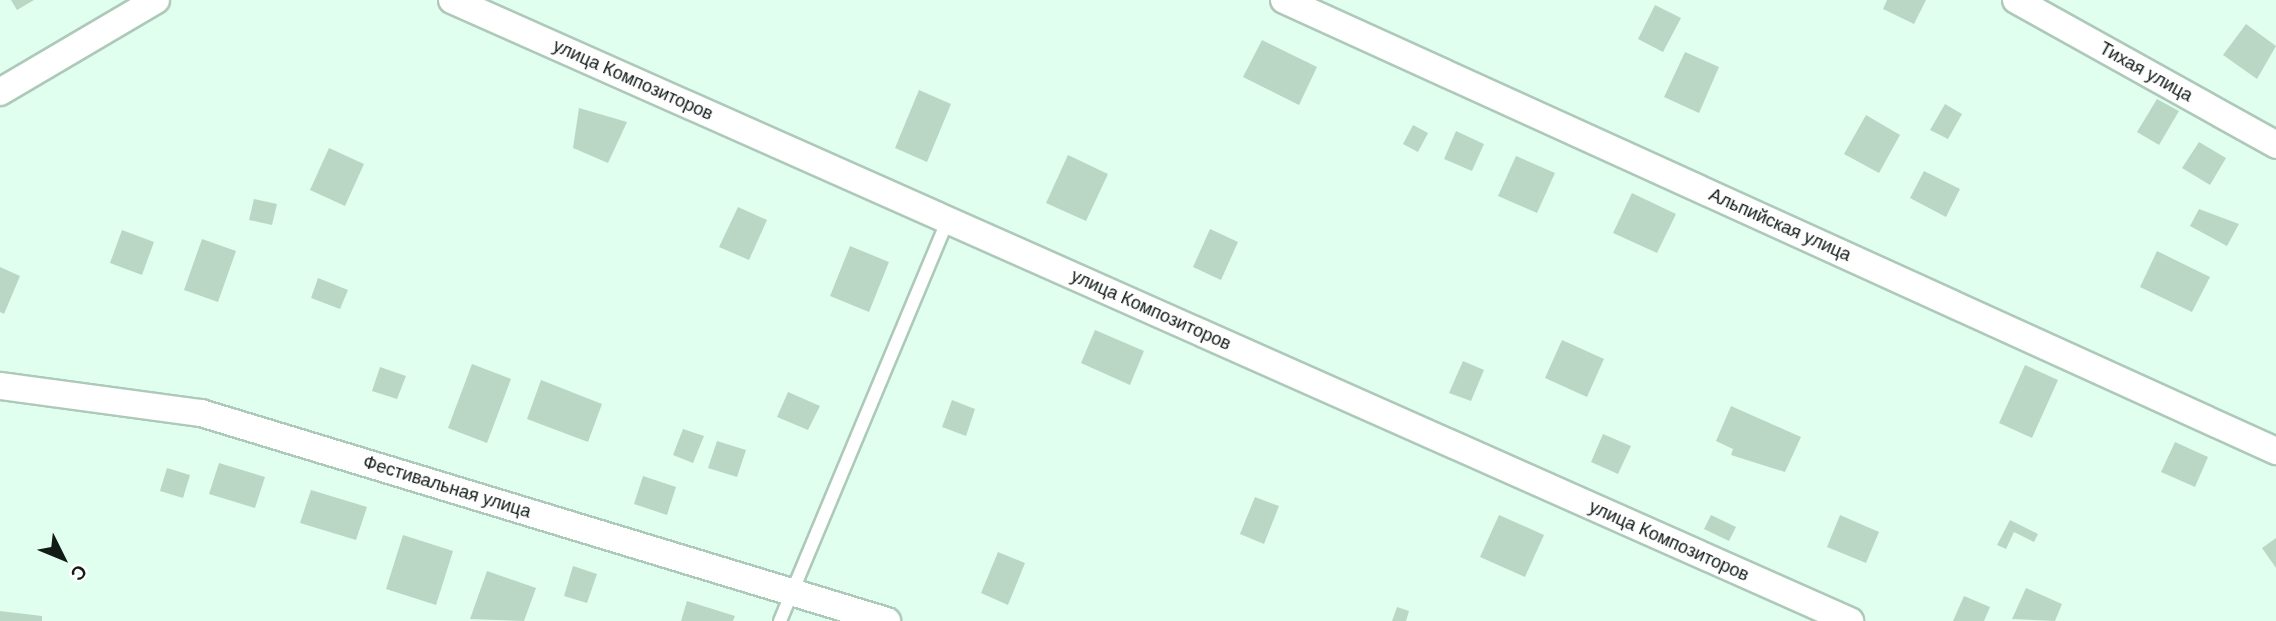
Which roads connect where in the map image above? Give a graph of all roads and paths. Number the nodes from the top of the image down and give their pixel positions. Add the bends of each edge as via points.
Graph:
1 (156, 0) edge
2 (452, 0) edge
3 (1284, 0) edge
4 (2016, 0) edge
5 (0, 92) edge
6 (2276, 145) edge
7 (948, 220) junction
8 (0, 386) edge
9 (2276, 451) edge
10 (790, 590) junction
11 (780, 621) edge
12 (887, 621) edge
13 (1850, 621) edge

1 - 5 street
2 - 7 street, улица Композиторов
3 - 9 street, Альпийская улица
4 - 6 street, Тихая улица
7 - 10 lane
7 - 13 street, улица Композиторов
8 - 10 street, Фестивальная улица via 201,413
10 - 11 lane
10 - 12 street, Фестивальная улица

